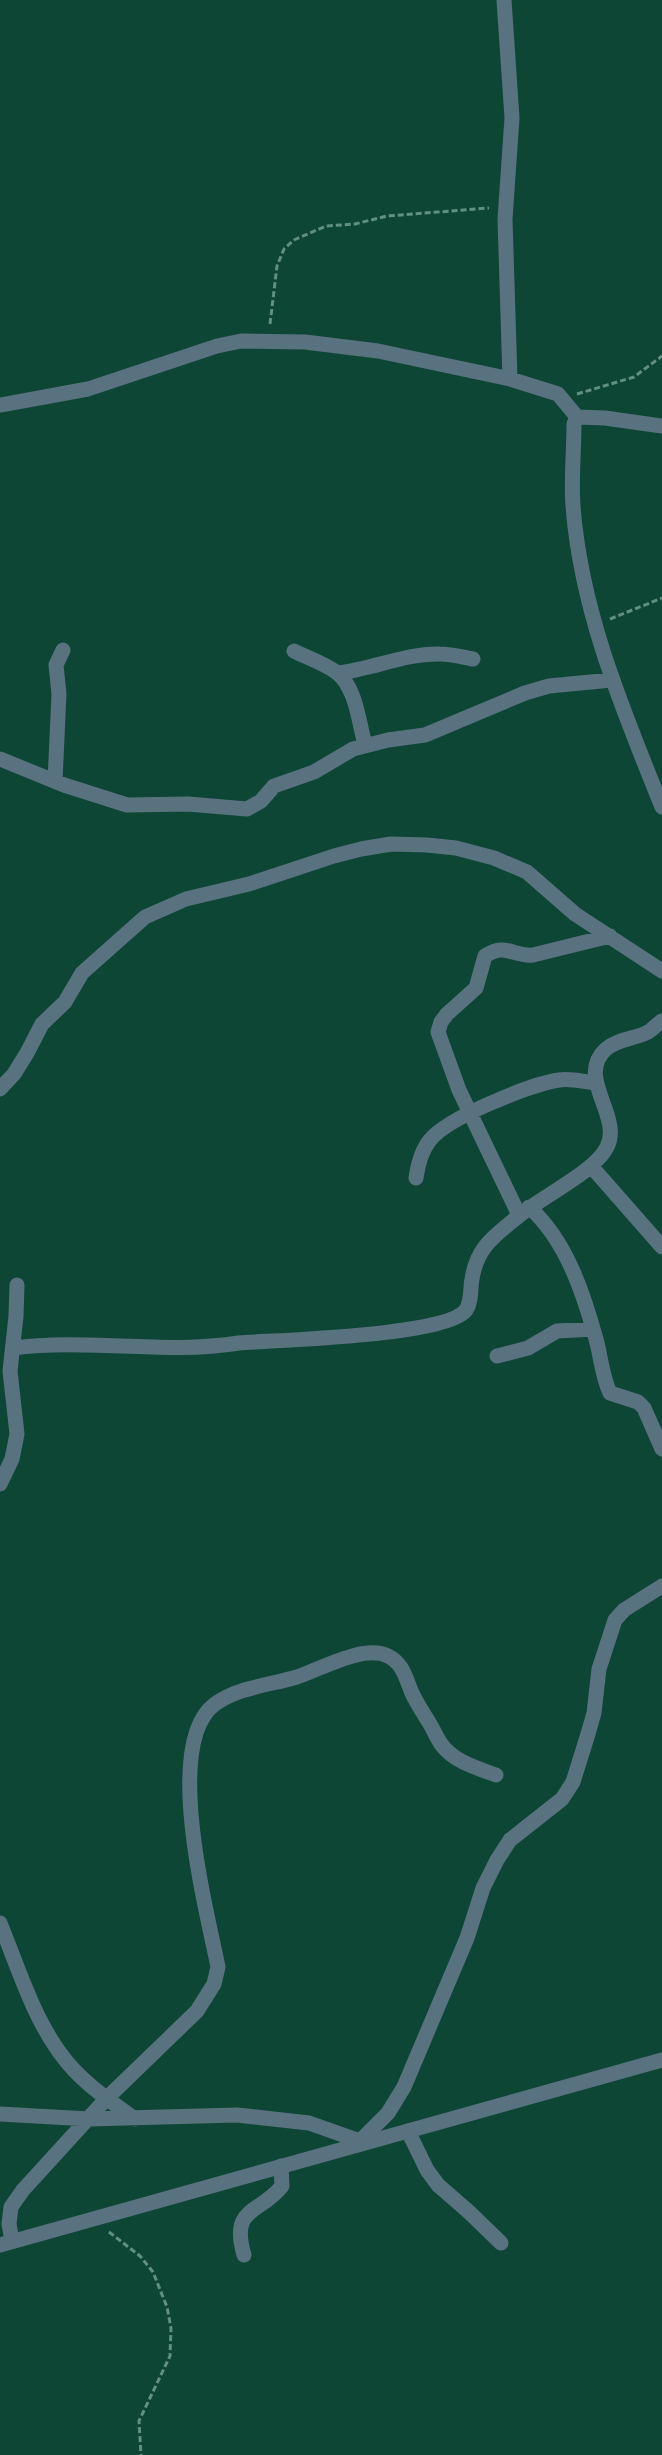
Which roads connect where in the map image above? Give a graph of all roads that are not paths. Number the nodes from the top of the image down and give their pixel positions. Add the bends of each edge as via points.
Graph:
1 (504, 0) edge
2 (510, 379) junction
3 (0, 405) edge
4 (577, 417) junction
5 (662, 426) edge
6 (63, 650) dead end
7 (294, 651) dead end
8 (473, 659) dead end
9 (337, 673) junction
10 (612, 680) junction
11 (365, 745) junction
12 (0, 759) edge
13 (55, 781) junction
14 (662, 807) edge
15 (610, 936) junction
16 (662, 971) edge
17 (662, 1021) edge
18 (596, 1083) junction
19 (0, 1089) edge
20 (470, 1113) junction
21 (591, 1166) junction
22 (416, 1178) dead end
23 (524, 1211) junction
24 (662, 1247) edge
25 (17, 1285) dead end
26 (593, 1329) junction
27 (13, 1348) junction
28 (497, 1356) dead end
29 (662, 1449) edge
30 (0, 1484) edge
31 (662, 1586) edge
32 (496, 1775) dead end
33 (0, 1923) edge
34 (662, 2060) edge
35 (106, 2098) junction
36 (0, 2114) edge
37 (89, 2119) junction
38 (135, 2119) junction
39 (408, 2131) junction
40 (378, 2139) junction
41 (360, 2141) junction
42 (281, 2166) junction
43 (6, 2243) edge
44 (501, 2243) dead end
45 (244, 2255) dead end

1 - 2 street via 512,118 506,206
2 - 3 street via 344,345 241,341 88,389
2 - 4 street via 558,394
4 - 5 street
4 - 10 street via 573,505 584,582
6 - 13 street via 56,665 59,694
7 - 9 street
8 - 9 street via 440,654
9 - 11 street via 350,692
10 - 11 street via 549,686 425,735
10 - 14 street
11 - 13 street via 314,772 274,786 248,809 188,804 127,805
12 - 13 street
15 - 16 street
15 - 19 street via 575,914 527,872 494,858 456,848 391,844 334,856 249,884 186,898 145,917 82,973 65,1002 42,1024 14,1074
15 - 20 street via 533,955 504,949 485,956 476,988 447,1014 438,1032
17 - 18 street via 649,1032 606,1049 595,1070
18 - 20 street via 559,1080
18 - 21 street via 612,1138
20 - 22 street via 431,1138 424,1148
20 - 23 street via 499,1178
21 - 23 street
21 - 24 street
23 - 26 street via 547,1224 563,1250
23 - 27 street via 487,1242 476,1259 465,1311 435,1325 408,1331 215,1347 110,1347 78,1343
25 - 27 street
26 - 28 street via 557,1330 528,1348
26 - 29 street via 610,1393 638,1402 644,1408
27 - 30 street via 10,1371 17,1434 12,1460
31 - 41 street via 615,1620 599,1669 588,1734 573,1782 562,1799 510,1840 497,1860 404,2087 388,2113
32 - 35 street via 459,1760 442,1745 401,1667 386,1654 351,1656 293,1678 233,1694 215,1704 196,1730 190,1795 194,1844 218,1967 214,1984 197,2011
33 - 35 street via 57,2048 74,2070
34 - 39 street
35 - 37 street
35 - 38 street
36 - 37 street
37 - 38 street
37 - 43 street via 23,2190 11,2208
38 - 41 street via 237,2115 309,2123
39 - 40 street
39 - 44 street via 438,2185
40 - 41 street
40 - 42 street
42 - 43 street
42 - 45 street via 282,2186 243,2221 240,2241

